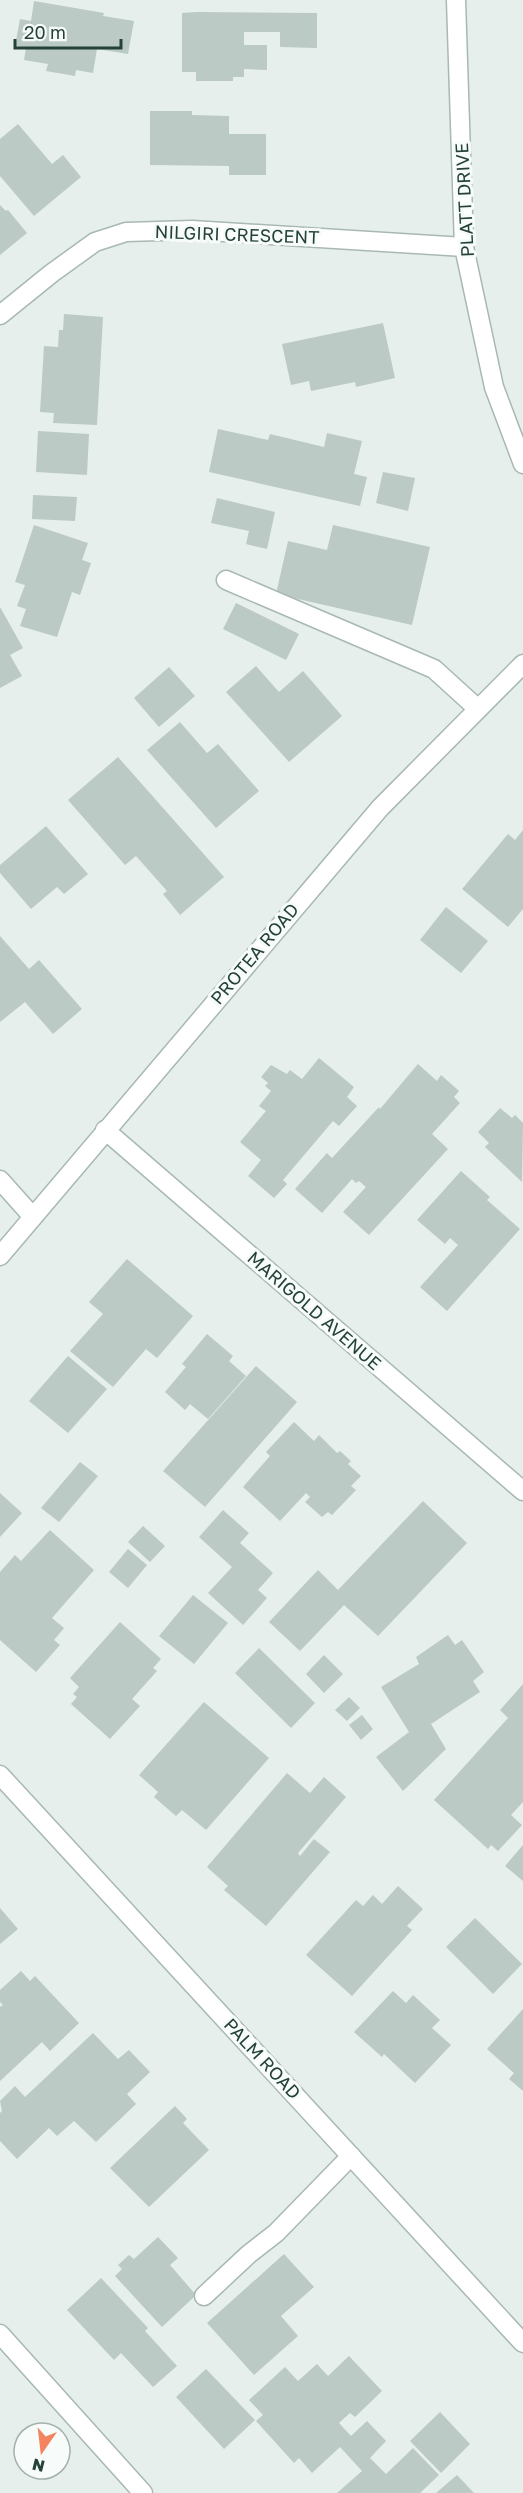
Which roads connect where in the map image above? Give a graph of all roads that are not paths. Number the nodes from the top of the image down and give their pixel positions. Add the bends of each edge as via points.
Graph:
1 (456, 0) edge
2 (464, 247) junction
3 (0, 315) edge
4 (523, 464) edge
5 (226, 580) dead end
6 (523, 664) edge
7 (478, 709) junction
8 (105, 1130) junction
9 (0, 1180) edge
10 (33, 1217) junction
11 (0, 1256) edge
12 (523, 1491) edge
13 (0, 1775) edge
14 (351, 2156) junction
15 (204, 2296) dead end
16 (0, 2334) edge
17 (523, 2343) edge
18 (143, 2493) edge

1 - 2 street, PLATT DRIVE
2 - 3 street, NILGIRI CRESCENT via 192,230 126,232 95,242
2 - 4 street, PLATT DRIVE via 494,387
5 - 7 street via 434,669
6 - 7 street, PROTEA ROAD
7 - 8 street, PROTEA ROAD via 380,808
8 - 10 street, PROTEA ROAD
8 - 12 street, MARIGOLD AVENUE
9 - 10 street
10 - 11 street, PROTEA ROAD
13 - 14 street, PALM ROAD
14 - 15 street via 276,2234
14 - 17 street, PALM ROAD
16 - 18 street

